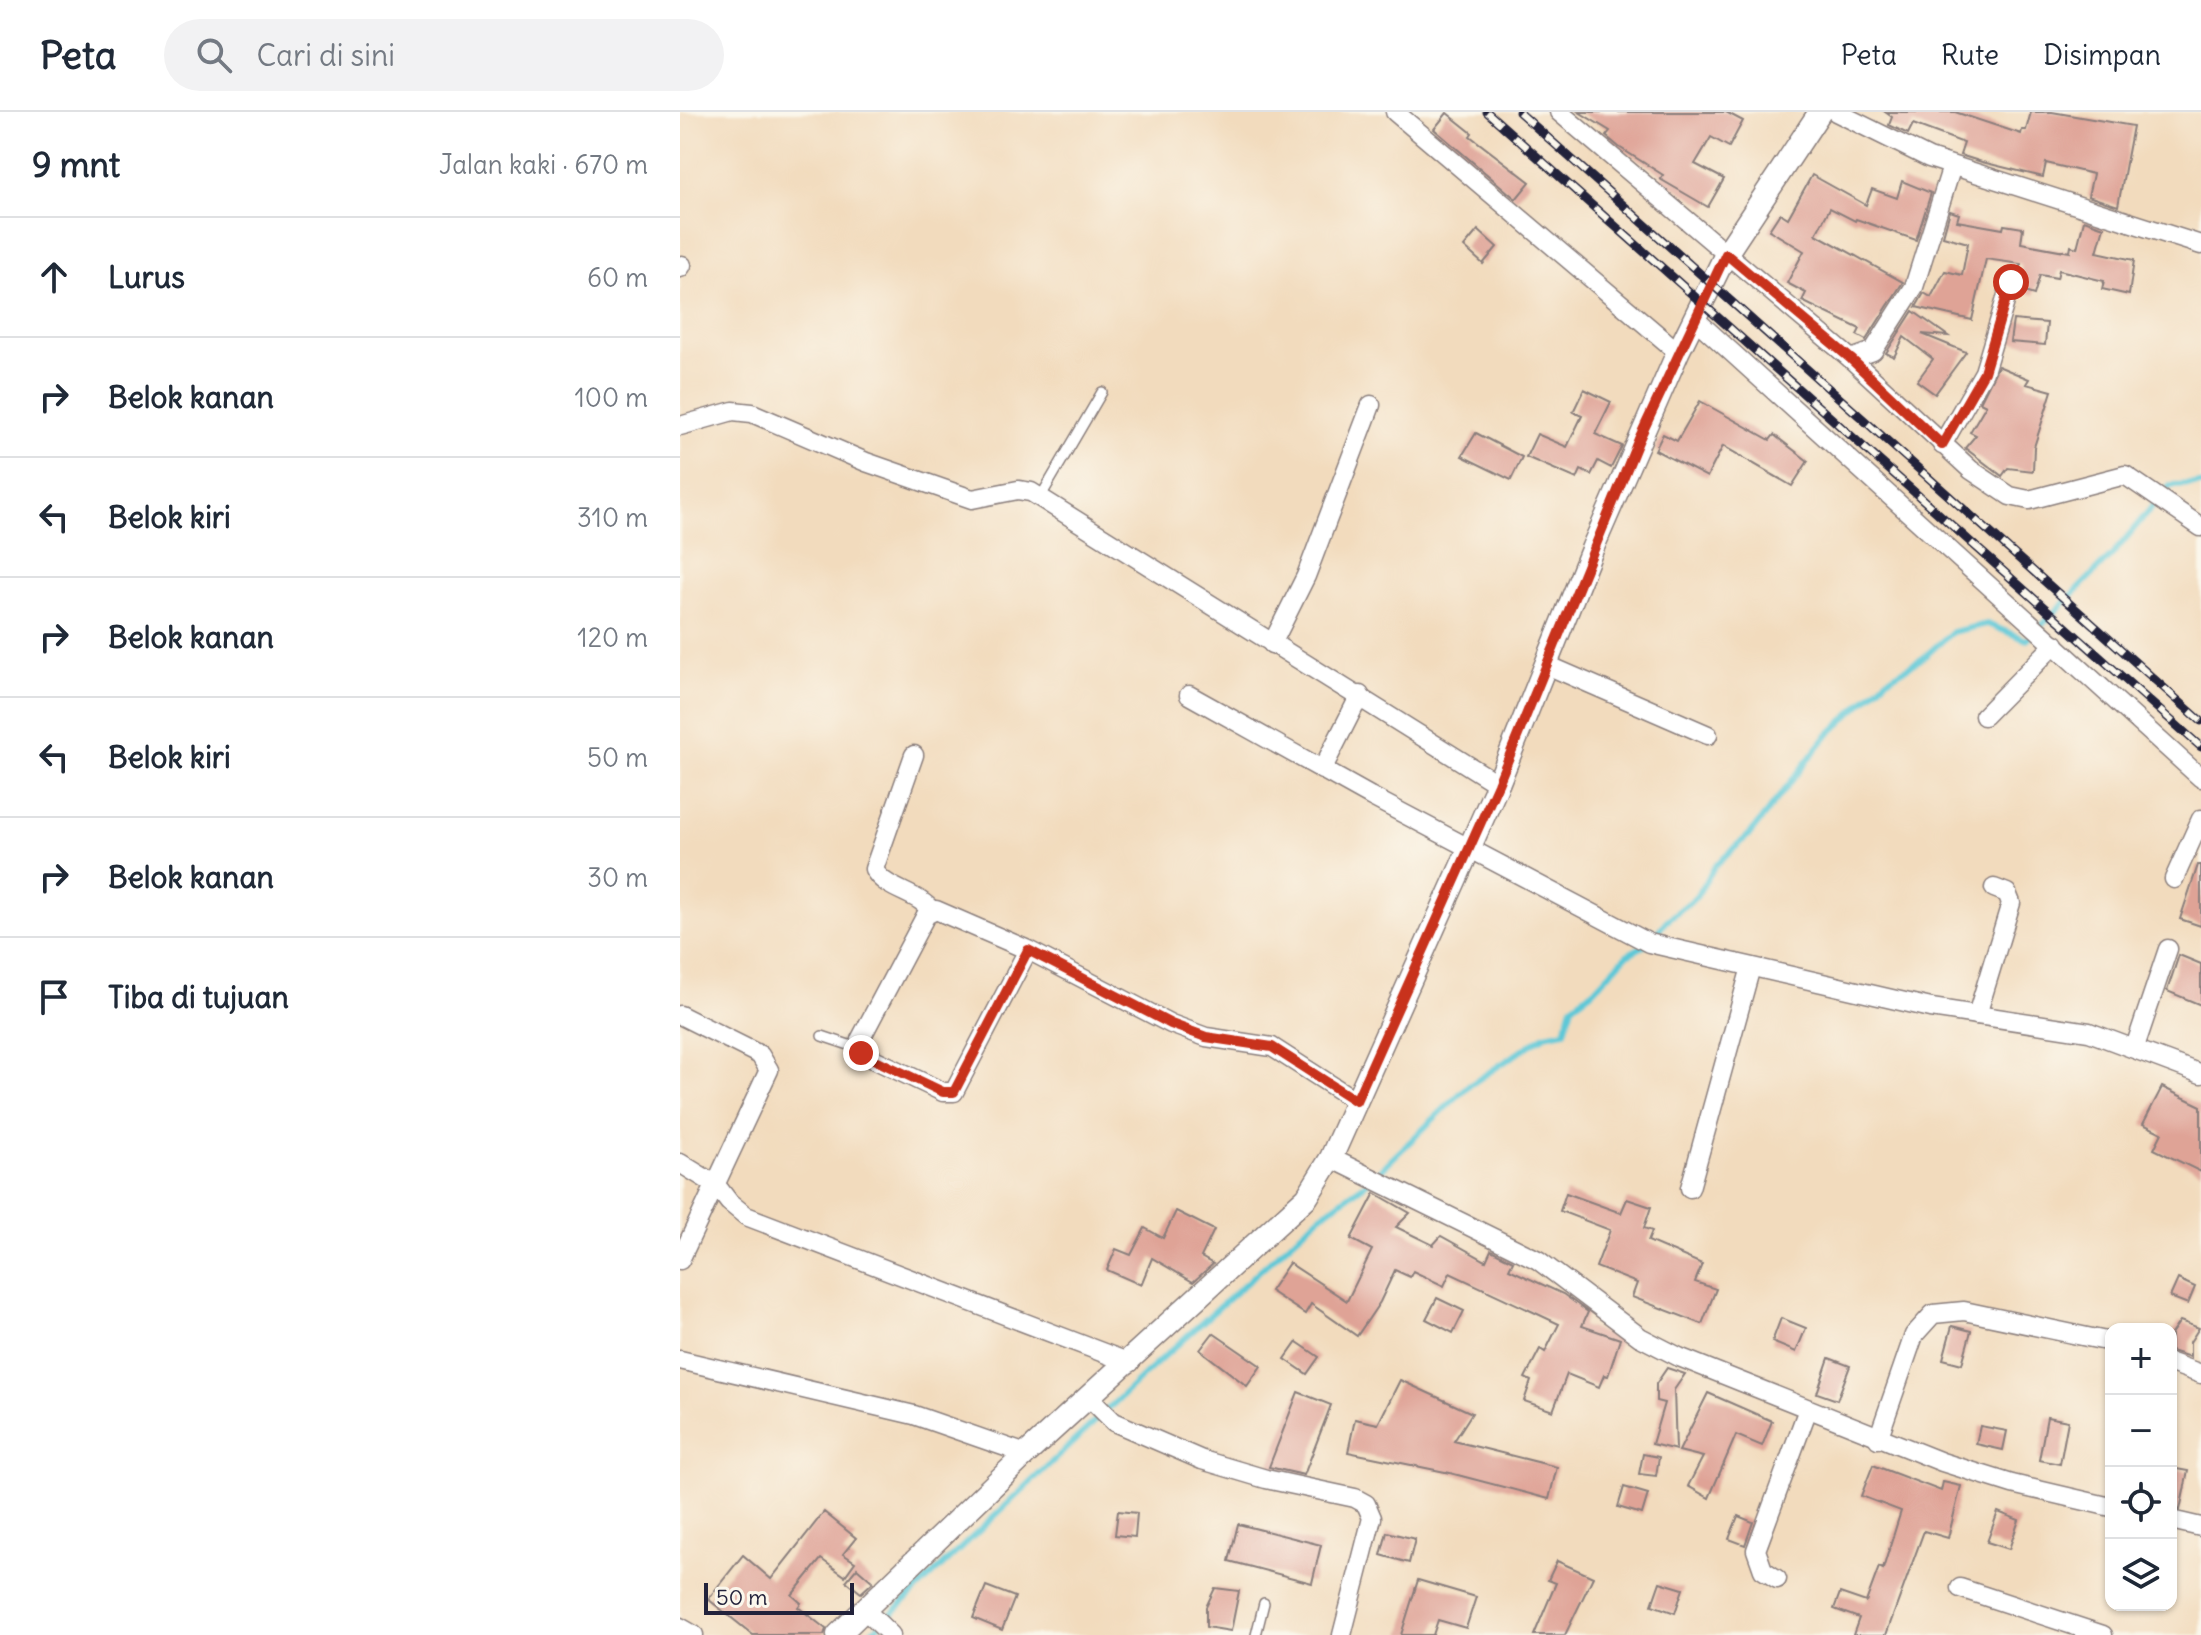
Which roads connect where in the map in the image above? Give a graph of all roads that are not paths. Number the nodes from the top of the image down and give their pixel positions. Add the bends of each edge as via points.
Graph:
1 (1395, 112) edge
2 (1559, 112) edge
3 (1820, 112) edge
4 (1836, 112) edge
5 (1952, 166) junction
6 (2201, 245) edge
7 (1726, 254) junction
8 (2011, 282) dead end
9 (1695, 319) junction
10 (1678, 352) junction
11 (1851, 359) junction
12 (1102, 392) dead end
13 (1371, 405) dead end
14 (680, 426) edge
15 (1942, 445) junction
16 (1040, 498) junction
17 (2201, 527) edge
18 (2052, 641) junction
19 (1272, 644) junction
20 (1547, 665) junction
21 (1189, 695) dead end
22 (1360, 695) junction
23 (1984, 716) dead end
24 (1708, 735) dead end
25 (914, 755) dead end
26 (1322, 770) junction
27 (2201, 778) edge
28 (1498, 784) junction
29 (2201, 819) edge
30 (1470, 848) junction
31 (2174, 879) dead end
32 (1994, 888) dead end
33 (932, 911) junction
34 (2168, 949) dead end
35 (1028, 950) junction
36 (1751, 967) junction
37 (680, 1015) edge
38 (1977, 1015) junction
39 (822, 1036) dead end
40 (2135, 1047) junction
41 (858, 1048) junction
42 (2201, 1074) edge
43 (1356, 1101) junction
44 (1331, 1158) junction
45 (680, 1163) edge
46 (716, 1185) junction
47 (1690, 1188) dead end
48 (680, 1260) edge
49 (2105, 1340) edge
50 (680, 1360) edge
51 (1130, 1363) junction
52 (2177, 1365) edge
53 (2201, 1374) edge
54 (1094, 1402) junction
55 (1808, 1409) junction
56 (1878, 1439) junction
57 (1026, 1454) junction
58 (2105, 1506) edge
59 (2177, 1521) edge
60 (2201, 1527) edge
61 (1777, 1579) dead end
62 (1960, 1588) dead end
63 (1264, 1603) dead end
64 (865, 1610) junction
65 (680, 1627) edge
66 (694, 1635) edge
67 (838, 1635) edge
68 (891, 1635) edge
69 (1256, 1635) edge
70 (1342, 1635) edge
71 (2103, 1635) edge

1 - 10 street
2 - 7 street
3 - 7 street
4 - 5 street
5 - 6 street
5 - 11 street via 1914,287 1873,351
7 - 9 street
7 - 11 street
8 - 15 street via 1984,372
9 - 10 street
9 - 18 street
10 - 20 street
11 - 15 street
12 - 16 lane
13 - 19 street via 1306,576
14 - 16 street via 733,411 752,413 961,496 982,499 1018,490
15 - 17 street via 2020,500 2113,475 2134,478
16 - 19 street
18 - 23 street
18 - 27 street
19 - 22 street
20 - 24 street
20 - 28 street
21 - 26 street
22 - 26 street
22 - 28 street
25 - 33 street via 874,869
26 - 30 street
28 - 30 street
29 - 31 street
30 - 36 street via 1649,943
30 - 43 street
32 - 38 street via 2007,893 2011,903
33 - 35 street
33 - 41 street
34 - 40 street
35 - 41 street via 954,1092 943,1092
35 - 43 street via 1171,1024 1206,1037 1272,1047
36 - 38 street
36 - 47 street
37 - 46 street via 760,1055 768,1065
38 - 40 street via 2089,1032
39 - 41 lane
40 - 42 street
43 - 44 street
44 - 51 street via 1290,1215
44 - 55 street via 1538,1260 1640,1337
45 - 46 street
46 - 48 street
46 - 51 street via 746,1216
49 - 56 street via 1964,1311 1933,1314 1914,1335
50 - 57 street via 901,1411
51 - 54 street
52 - 53 street
54 - 57 street
54 - 70 street via 1114,1422 1202,1460 1366,1504 1372,1518
55 - 56 street
55 - 61 street via 1758,1540 1757,1561
56 - 58 street via 2012,1484
57 - 64 street
59 - 60 street
62 - 71 street
63 - 69 lane
64 - 67 street
64 - 68 street
65 - 66 street

